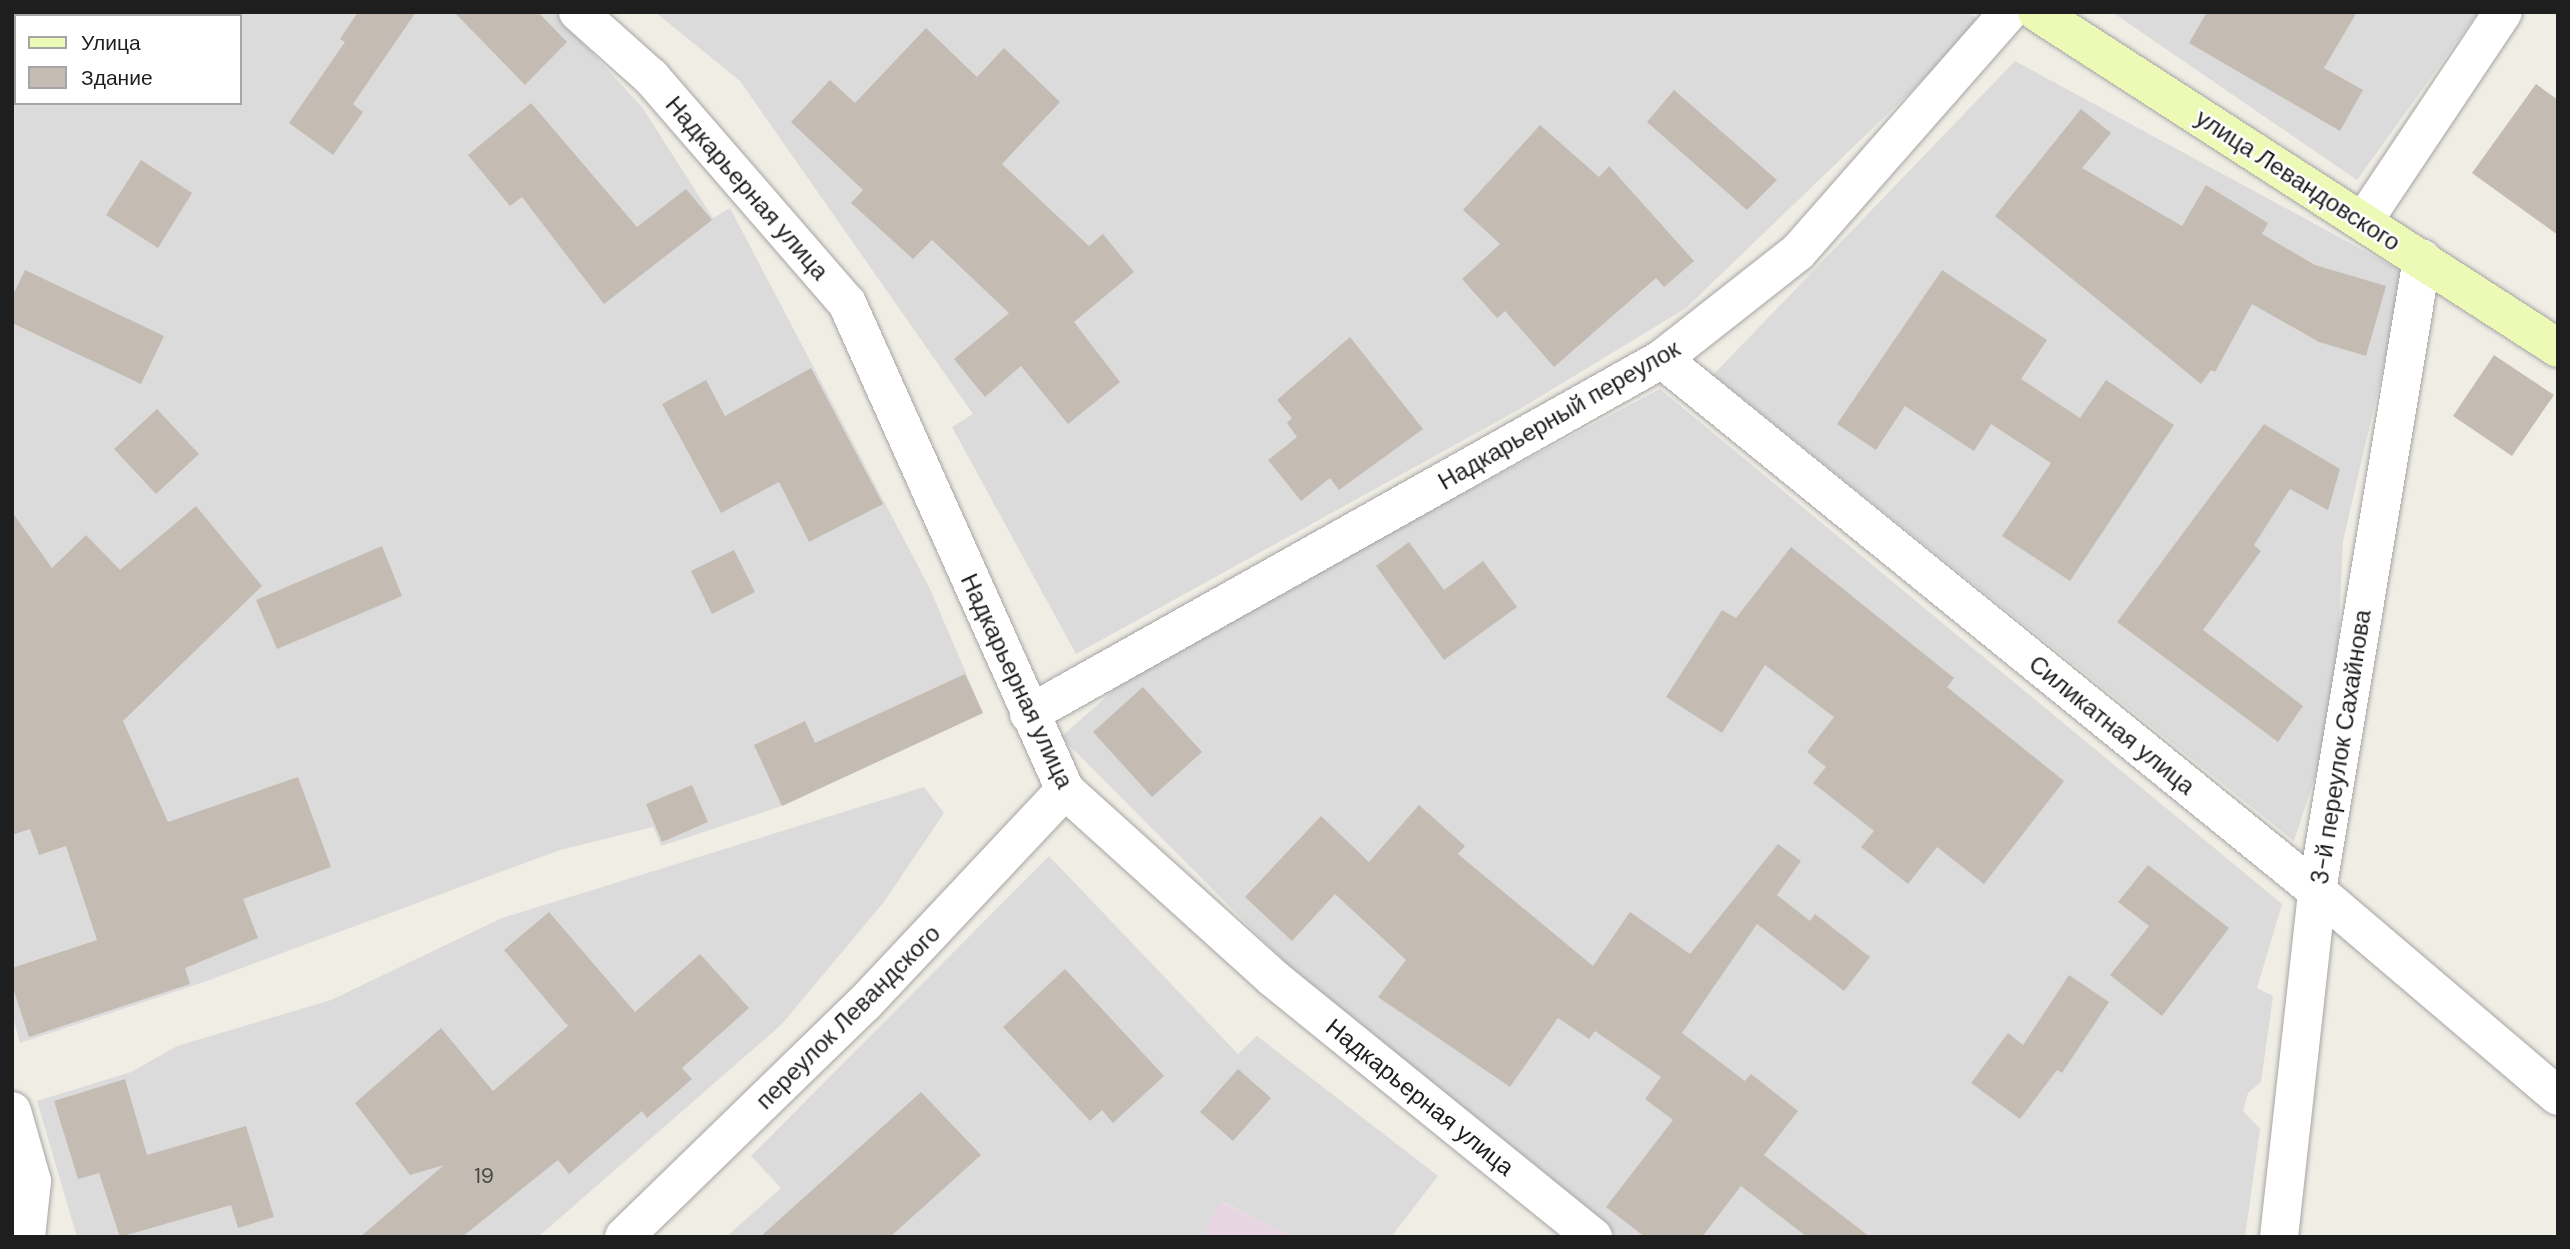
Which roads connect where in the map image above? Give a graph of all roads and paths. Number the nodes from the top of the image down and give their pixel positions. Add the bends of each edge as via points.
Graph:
1 (578, 12) edge
2 (2009, 12) edge
3 (2037, 12) edge
4 (2503, 12) edge
5 (2363, 222) junction
6 (2422, 259) junction
7 (2558, 348) edge
8 (1662, 359) junction
9 (1029, 714) junction
10 (1065, 790) junction
11 (2317, 891) junction
12 (2558, 1096) edge
13 (12, 1111) edge
14 (26, 1237) edge
15 (624, 1237) edge
16 (1593, 1237) edge
17 (2279, 1237) edge

1 - 9 street, Надкарьерная улица via 651,78 847,303
2 - 8 street, Надкарьерный переулок via 1798,252
3 - 5 street, улица Левандовского
4 - 5 street
5 - 6 street, улица Левандовского
6 - 7 street, улица Левандовского
6 - 11 street, 3-й переулок Сахайнова
8 - 9 street, Надкарьерный переулок
8 - 11 street, Силикатная улица
9 - 10 street, Надкарьерная улица
10 - 15 street, переулок Левандского via 864,1004
10 - 16 street, Надкарьерная улица via 1273,978
11 - 12 street, Силикатная улица
11 - 17 street, 3-й переулок Сахайнова
13 - 14 street via 32,1181

